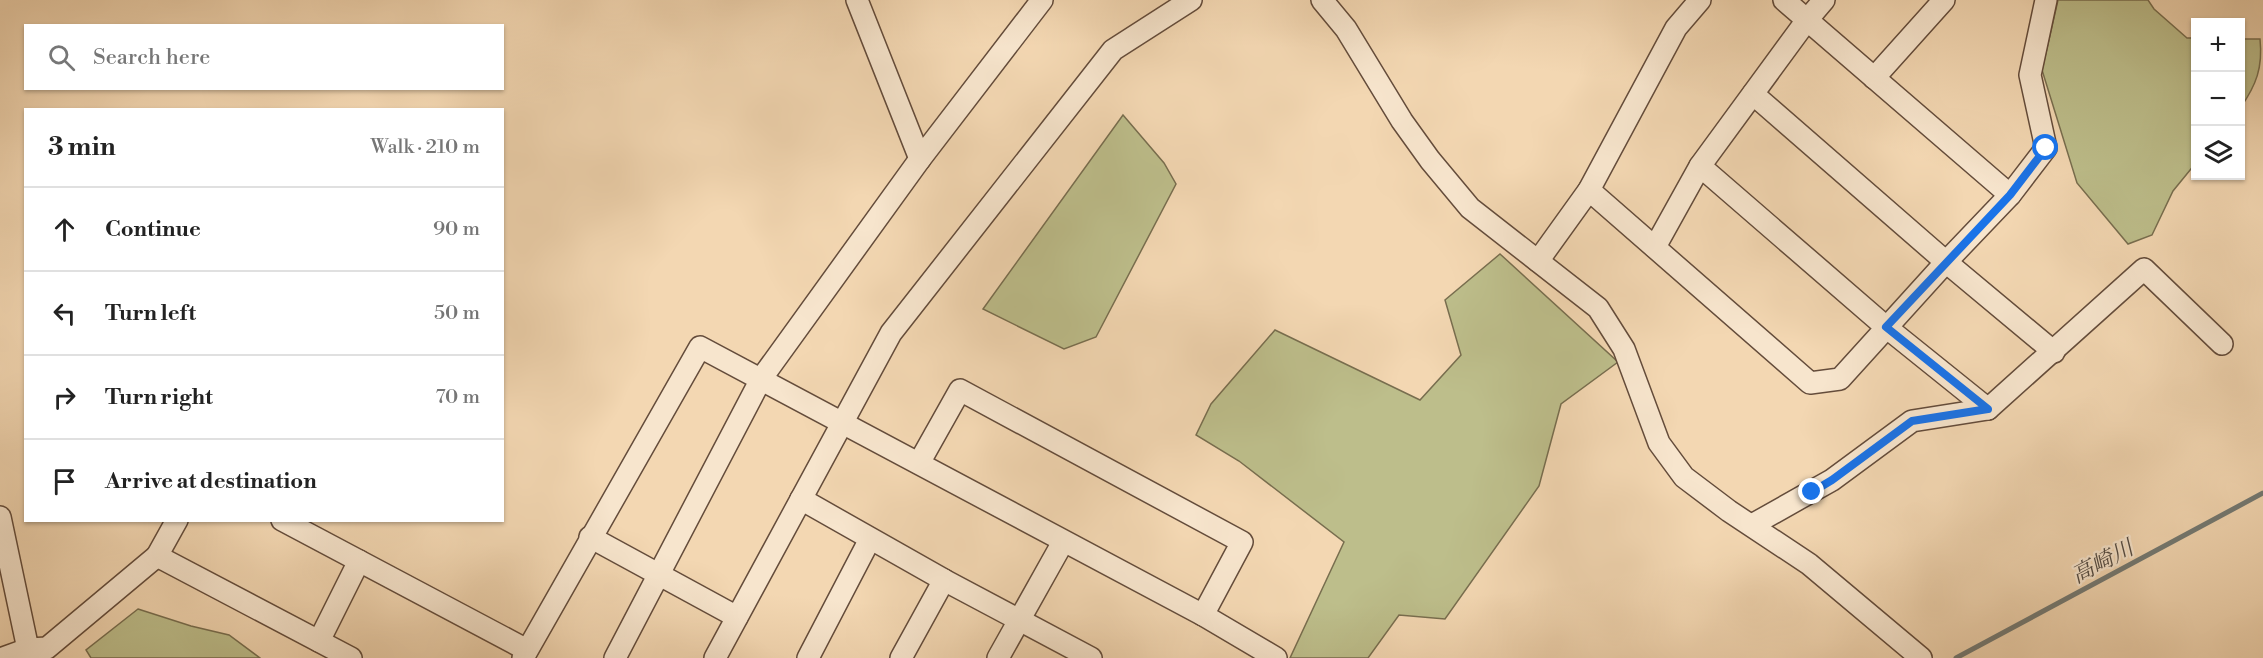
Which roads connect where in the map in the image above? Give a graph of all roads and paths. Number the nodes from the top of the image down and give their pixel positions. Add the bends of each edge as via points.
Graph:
1 (857, 0) edge
2 (1191, 0) edge
3 (1322, 0) edge
4 (1700, 0) edge
5 (1784, 0) edge
6 (1824, 0) edge
7 (1944, 0) edge
8 (2046, 0) edge
9 (1035, 3) edge
10 (1807, 20) junction
11 (1874, 78) junction
12 (1753, 94) junction
13 (920, 159) junction
14 (1700, 166) junction
15 (1589, 190) junction
16 (2010, 195) junction
17 (1655, 247) junction
18 (1538, 261) junction
19 (1946, 262) junction
20 (1886, 327) junction
21 (2222, 344) dead end
22 (2054, 352) junction
23 (761, 379) junction
24 (1988, 409) junction
25 (843, 422) junction
26 (920, 463) junction
27 (801, 500) junction
28 (0, 517) edge
29 (176, 522) edge
30 (286, 522) edge
31 (1752, 525) junction
32 (590, 537) junction
33 (870, 539) junction
34 (1063, 542) junction
35 (157, 556) junction
36 (359, 561) junction
37 (659, 573) junction
38 (944, 580) junction
39 (1203, 615) junction
40 (737, 617) junction
41 (1019, 620) junction
42 (319, 641) junction
43 (28, 649) junction
44 (525, 654) edge
45 (3, 658) edge
46 (351, 658) edge
47 (615, 658) edge
48 (715, 658) edge
49 (808, 658) edge
50 (901, 658) edge
51 (998, 658) edge
52 (1091, 658) edge
53 (1276, 658) edge
54 (1922, 658) edge

1 - 13 street
2 - 25 street via 1113,50 891,333
3 - 18 street via 1346,29 1430,160 1470,208
4 - 15 street via 1676,28
5 - 10 street
6 - 10 street
7 - 11 street
8 - 16 street via 2030,75 2046,148
9 - 13 street
10 - 11 street
10 - 12 street
11 - 16 street
12 - 14 street
12 - 19 street
13 - 23 street
14 - 17 street
14 - 20 street
15 - 17 street
15 - 18 street
16 - 19 street
17 - 20 street via 1810,383 1840,379
18 - 31 street via 1598,308 1624,349 1659,443 1684,477
19 - 20 street
19 - 22 street
20 - 24 street
21 - 22 street via 2144,269
22 - 24 street
23 - 25 street
23 - 32 street via 700,347
23 - 37 street
24 - 31 street via 1912,421 1832,480
25 - 26 street
25 - 27 street
26 - 34 street
26 - 39 street via 960,390 1242,542
27 - 33 street
27 - 40 street
28 - 43 street
29 - 35 street
30 - 36 street
31 - 54 street via 1809,564
32 - 37 street
32 - 44 street
33 - 38 street
33 - 49 street
34 - 39 street
34 - 41 street
35 - 42 street
35 - 43 street via 47,648
36 - 42 street
36 - 44 street
37 - 40 street
37 - 47 street
38 - 41 street
38 - 50 street
39 - 53 street
40 - 48 street
41 - 51 street
41 - 52 street
42 - 46 street
43 - 45 street

